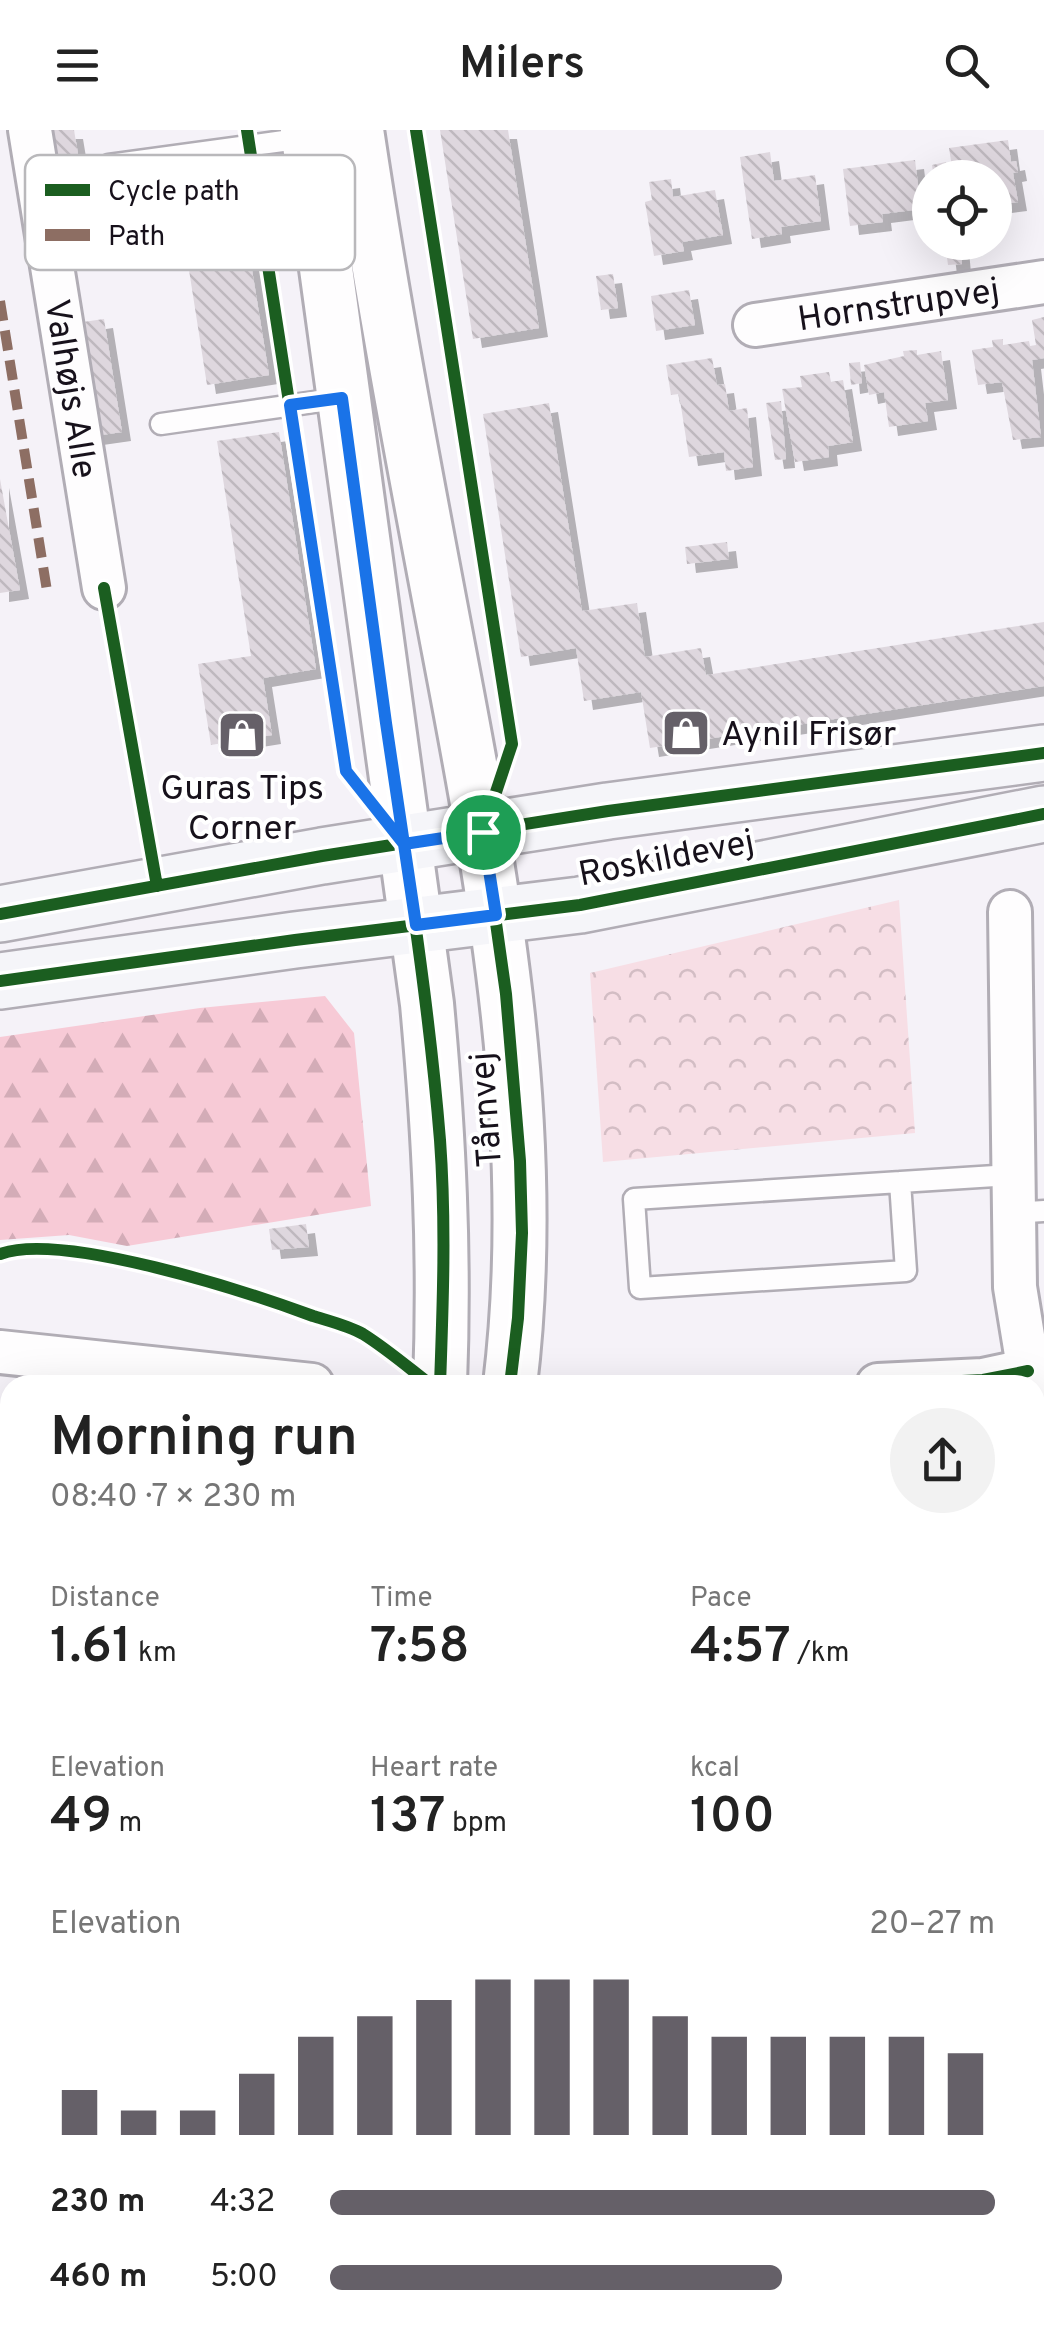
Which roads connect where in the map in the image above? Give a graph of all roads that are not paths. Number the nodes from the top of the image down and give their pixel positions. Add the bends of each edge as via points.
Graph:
1 (30, 130) edge
2 (324, 132) edge
3 (34, 155) edge
4 (174, 155) edge
5 (355, 218) edge
6 (53, 270) edge
7 (333, 270) edge
8 (1044, 282) edge
9 (755, 324) dead end
10 (342, 398) junction
11 (161, 424) dead end
12 (104, 588) dead end
13 (1044, 753) edge
14 (1044, 814) edge
15 (483, 832) junction
16 (404, 844) junction
17 (1010, 912) dead end
18 (0, 914) edge
19 (496, 915) junction
20 (416, 925) junction
21 (0, 981) edge
22 (900, 1182) junction
23 (1022, 1200) edge
24 (0, 1352) edge
25 (217, 1375) edge
26 (440, 1375) edge
27 (511, 1375) edge
28 (1033, 1375) edge

1 - 3 street, Valhøjs Alle
2 - 4 lane
5 - 15 street, Tårnvej via 380,288
6 - 12 street, Valhøjs Alle
7 - 10 street, Tårnvej
8 - 9 street, Hornstrupvej
10 - 11 lane
10 - 16 street, Tårnvej
13 - 15 main road, Roskildevej
14 - 19 main road, Roskildevej via 580,905
15 - 16 main road, Roskildevej
15 - 19 street, Tårnvej
16 - 18 main road, Roskildevej
16 - 20 street, Tårnvej
17 - 23 street
19 - 20 main road, Roskildevej
19 - 27 street, Tårnvej via 522,1233
20 - 21 main road, Roskildevej
20 - 26 street, Tårnvej via 440,1144
22 - 22 lane via 634,1199 640,1288 906,1271
22 - 23 lane
23 - 28 street via 1015,1287
24 - 25 street

